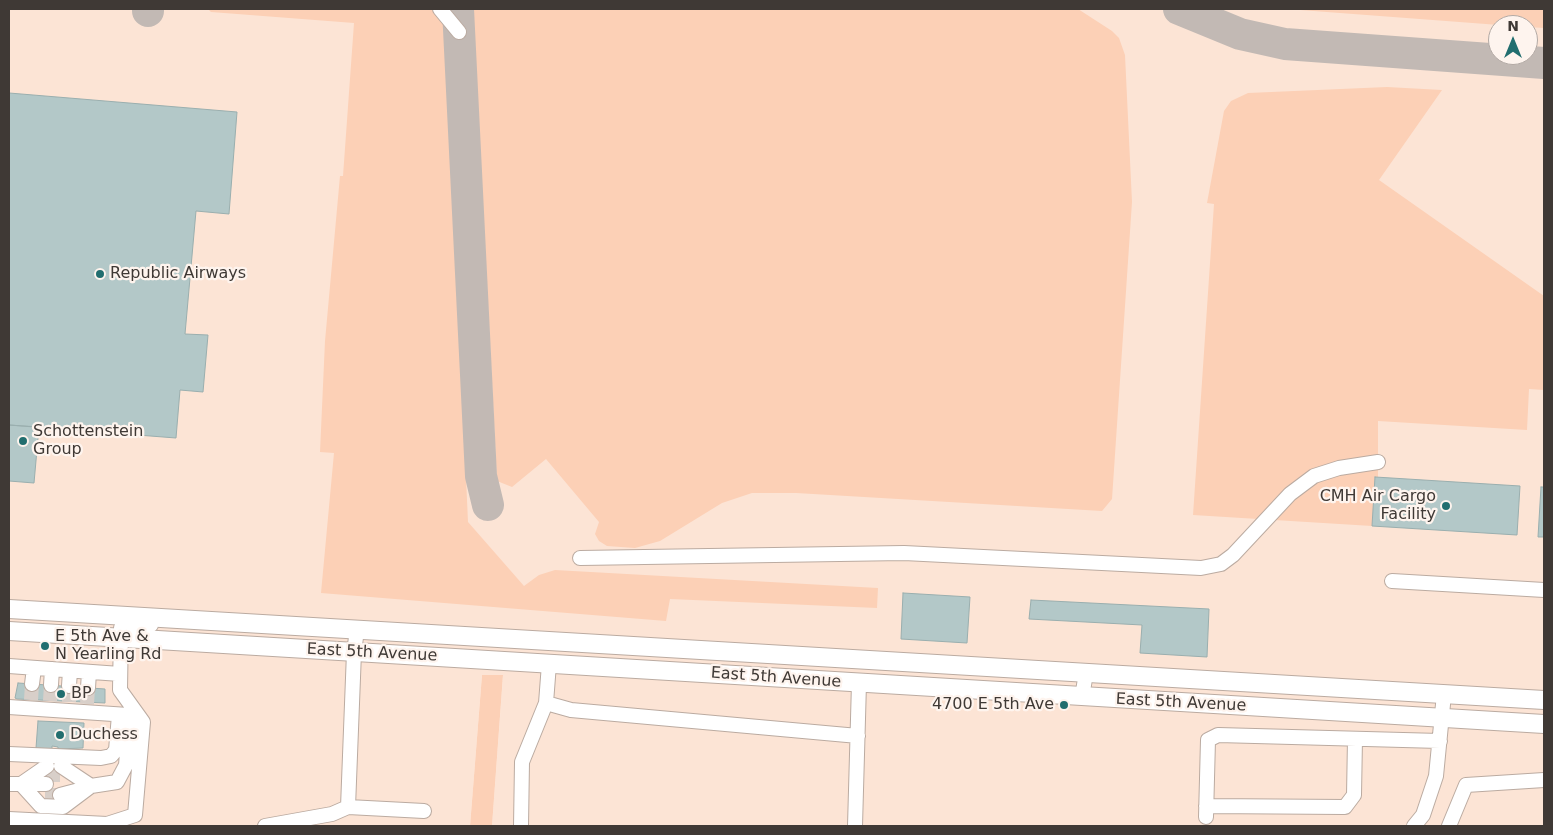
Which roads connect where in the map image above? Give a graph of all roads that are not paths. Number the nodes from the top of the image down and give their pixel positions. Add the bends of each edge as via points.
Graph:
1 (440, 9) edge
2 (459, 32) dead end
3 (1378, 462) dead end
4 (580, 558) dead end
5 (1392, 581) dead end
6 (1544, 590) edge
7 (9, 609) edge
8 (189, 620) junction
9 (9, 630) edge
10 (357, 630) junction
11 (121, 637) junction
12 (354, 652) junction
13 (549, 664) junction
14 (9, 666) edge
15 (34, 668) junction
16 (52, 669) junction
17 (70, 671) junction
18 (89, 672) junction
19 (1086, 673) junction
20 (120, 674) junction
21 (859, 683) junction
22 (32, 684) tunnel mouth
23 (51, 685) tunnel mouth
24 (70, 686) tunnel mouth
25 (88, 688) tunnel mouth
26 (1444, 694) junction
27 (1082, 697) junction
28 (1544, 700) edge
29 (546, 703) junction
30 (9, 707) edge
31 (129, 715) junction
32 (1442, 718) junction
33 (1544, 724) edge
34 (858, 736) junction
35 (1355, 739) junction
36 (1440, 740) junction
37 (9, 754) edge
38 (53, 780) junction
39 (1544, 780) edge
40 (15, 784) edge
41 (90, 786) junction
42 (348, 807) junction
43 (424, 812) dead end
44 (9, 819) edge
45 (265, 826) edge
46 (521, 826) edge
47 (855, 826) edge
48 (1414, 826) edge
49 (1449, 826) edge

1 - 2 lane
3 - 4 lane via 1314,476 1290,494 1233,555 1221,564 1201,568 904,552
5 - 6 lane
7 - 8 main road, East 5th Avenue
8 - 10 main road, East 5th Avenue
8 - 11 lane via 151,626 129,625 121,628
9 - 11 main road, East 5th Avenue
10 - 12 lane
10 - 19 main road, East 5th Avenue
11 - 12 main road, East 5th Avenue
11 - 20 lane
12 - 13 main road, East 5th Avenue
12 - 42 lane
13 - 21 main road, East 5th Avenue
13 - 29 lane
14 - 15 lane
15 - 16 lane
15 - 22 lane
16 - 17 lane
16 - 23 lane
17 - 18 lane
17 - 24 lane
18 - 20 lane
18 - 25 lane
19 - 26 main road, East 5th Avenue
19 - 27 lane
20 - 31 lane via 120,690
21 - 27 main road, East 5th Avenue
21 - 34 lane
26 - 28 main road, East 5th Avenue
26 - 32 lane
27 - 32 main road, East 5th Avenue
29 - 34 lane via 571,710
29 - 46 lane via 522,762
30 - 31 lane via 31,704
31 - 37 lane via 111,756
31 - 41 lane via 126,765 117,782
31 - 44 lane via 143,722 135,815 107,824
32 - 33 main road, East 5th Avenue
32 - 36 lane
34 - 47 lane
35 - 35 lane via 1218,735 1208,740 1206,811 1345,807 1354,795
35 - 36 lane
36 - 48 lane via 1436,776 1423,816
38 - 40 lane
38 - 41 lane
38 - 41 lane
39 - 49 lane via 1466,786
40 - 41 lane via 41,806 63,807
42 - 43 lane
42 - 45 lane via 332,814

